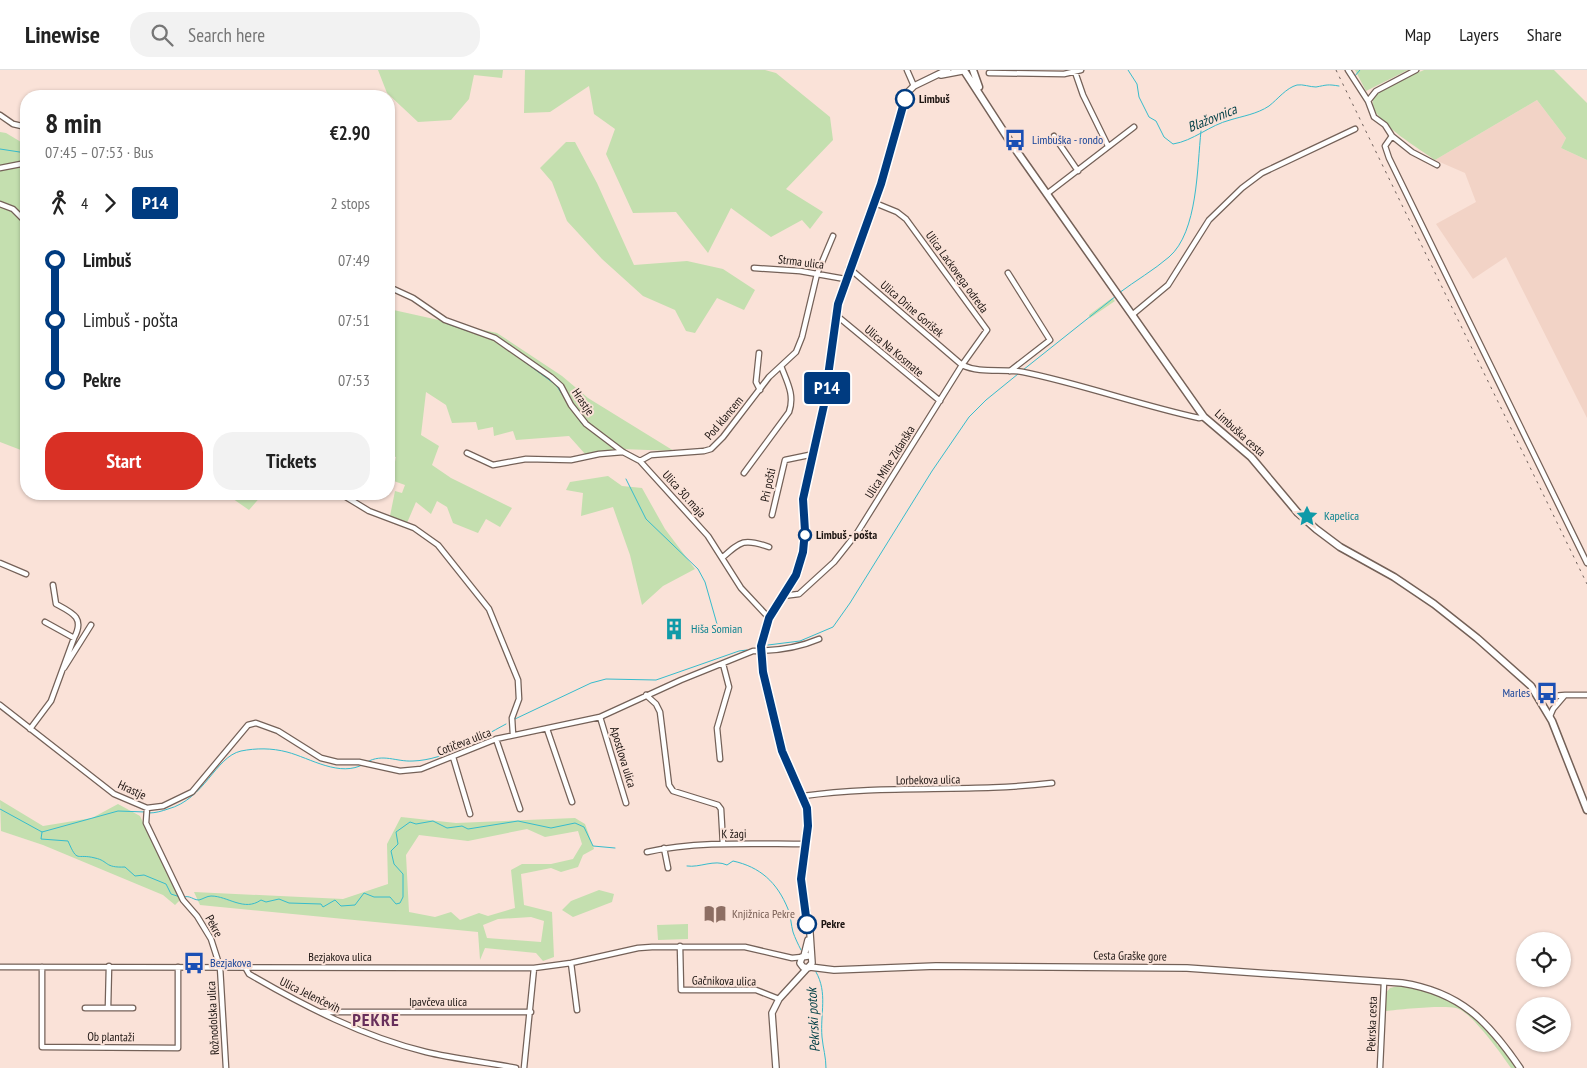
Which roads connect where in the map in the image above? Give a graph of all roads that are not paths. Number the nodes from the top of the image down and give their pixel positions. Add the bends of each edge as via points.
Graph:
1 (907, 70) edge
2 (947, 70) edge
3 (973, 70) edge
4 (1081, 70) edge
5 (1416, 70) edge
6 (963, 71) edge
7 (1349, 71) edge
8 (1039, 72) edge
9 (1075, 72) junction
10 (989, 73) dead end
11 (937, 76) junction
12 (914, 86) junction
13 (1368, 101) junction
14 (987, 104) junction
15 (0, 115) edge
16 (20, 126) edge
17 (1134, 127) dead end
18 (1354, 129) dead end
19 (1054, 136) dead end
20 (1392, 136) junction
21 (1108, 146) junction
22 (20, 164) edge
23 (1437, 165) dead end
24 (0, 168) edge
25 (1078, 171) junction
26 (1048, 193) junction
27 (875, 203) junction
28 (0, 204) edge
29 (20, 216) edge
30 (833, 236) dead end
31 (754, 268) dead end
32 (849, 268) junction
33 (1008, 273) dead end
34 (817, 274) junction
35 (845, 279) junction
36 (395, 290) edge
37 (836, 315) junction
38 (1132, 315) junction
39 (759, 353) dead end
40 (962, 365) junction
41 (781, 366) junction
42 (1010, 371) junction
43 (760, 390) junction
44 (940, 401) junction
45 (1204, 416) junction
46 (622, 452) junction
47 (468, 453) dead end
48 (814, 454) junction
49 (640, 461) junction
50 (744, 473) dead end
51 (352, 500) edge
52 (772, 515) dead end
53 (769, 546) dead end
54 (722, 558) junction
55 (0, 563) edge
56 (1587, 564) edge
57 (26, 574) dead end
58 (53, 585) dead end
59 (783, 596) junction
60 (769, 618) junction
61 (45, 622) dead end
62 (91, 625) dead end
63 (74, 638) junction
64 (818, 639) dead end
65 (761, 651) junction
66 (723, 664) junction
67 (62, 671) junction
68 (646, 695) junction
69 (1565, 695) junction
70 (1587, 696) edge
71 (1539, 697) junction
72 (0, 705) edge
73 (600, 716) junction
74 (1550, 716) junction
75 (30, 729) junction
76 (547, 729) junction
77 (513, 735) junction
78 (496, 739) junction
79 (453, 757) junction
80 (720, 759) dead end
81 (1052, 783) dead end
82 (803, 796) junction
83 (572, 802) dead end
84 (626, 803) dead end
85 (520, 809) dead end
86 (1587, 810) edge
87 (146, 811) junction
88 (470, 814) dead end
89 (723, 844) junction
90 (805, 844) junction
91 (664, 848) junction
92 (648, 852) dead end
93 (668, 868) dead end
94 (182, 897) joint
95 (807, 926) junction
96 (680, 946) junction
97 (802, 960) junction
98 (571, 963) junction
99 (810, 964) junction
100 (109, 966) junction
101 (220, 966) junction
102 (0, 967) edge
103 (42, 967) junction
104 (178, 967) junction
105 (245, 967) junction
106 (534, 968) junction
107 (798, 976) junction
108 (1384, 982) junction
109 (779, 999) junction
110 (85, 1008) dead end
111 (108, 1008) junction
112 (132, 1008) dead end
113 (577, 1010) dead end
114 (316, 1012) junction
115 (531, 1012) junction
116 (226, 1068) edge
117 (516, 1068) edge
118 (524, 1068) edge
119 (776, 1068) edge
120 (1380, 1068) edge
121 (1520, 1068) edge

1 - 12 street
2 - 11 street
3 - 6 main road
3 - 14 main road
4 - 9 street
5 - 13 street via 1376,90
6 - 11 street
6 - 14 main road
7 - 13 street
8 - 9 street
8 - 10 street
9 - 21 street
11 - 12 street
12 - 27 street via 905,99
13 - 20 street via 1374,118 1385,125
14 - 26 main road, Limbuška cesta
15 - 16 street
17 - 21 street
18 - 38 street via 1262,173 1242,188 1209,220 1168,285
19 - 25 street
20 - 23 street via 1412,152
20 - 56 street via 1385,146 1389,158
21 - 25 street
22 - 24 street
25 - 26 street
26 - 38 main road, Limbuška cesta
27 - 32 street
27 - 40 street, Ulica Lackovega odreda via 906,219 987,330
28 - 29 street
30 - 34 street, Pod klancem
31 - 34 street, Strma ulica
32 - 35 street
32 - 40 street, Ulica Drine Gorišek
33 - 42 street via 1050,340
34 - 35 street, Strma ulica
34 - 41 street, Pod klancem via 802,337 796,352
35 - 37 street
36 - 46 street, Hrastje via 445,320 495,338 543,371 561,386 586,424
37 - 44 street, Ulica Na Kosmate
37 - 48 street
38 - 45 main road, Limbuška cesta
39 - 43 street via 756,382
40 - 42 street via 970,369
40 - 44 street, Ulica Mihe Zidanška
41 - 43 street, Pod klancem
41 - 50 street via 792,404
42 - 45 street via 1139,405 1198,418
43 - 49 street, Pod klancem via 711,449 651,455
44 - 59 street, Ulica Mihe Zidanška via 857,534 834,562 799,594
45 - 71 main road, Limbuška cesta via 1251,457 1298,513 1316,529 1340,547 1412,588 1453,618 1508,664
46 - 47 street via 571,460 526,459 493,465
46 - 49 street, Ulica 30. maja
48 - 52 street, Pri pošti via 785,460
48 - 59 street via 803,499 803,552 796,575
49 - 54 street, Ulica 30. maja via 708,536
51 - 77 street via 369,511 414,528 438,545 490,609 518,680 520,699 512,718
53 - 54 street via 743,541
54 - 60 street, Ulica 30. maja via 741,588
55 - 57 street
58 - 63 street via 56,604 72,612 80,624
59 - 60 street
60 - 65 street
61 - 63 street
62 - 67 street
63 - 67 street
64 - 65 street, Cotičeva ulica via 791,648
65 - 66 street, Cotičeva ulica via 753,651
65 - 82 street via 782,751
66 - 68 street, Cotičeva ulica
66 - 80 street via 729,687 717,728
67 - 75 street via 51,701
68 - 73 street, Cotičeva ulica
68 - 89 street via 660,712 669,785 673,791 718,805
69 - 70 street
69 - 71 street
69 - 74 street
71 - 74 main road, Limbuška cesta
72 - 75 street, Hrastje
73 - 76 street, Cotičeva ulica
73 - 84 street, Apostlova ulica
74 - 86 main road, Limbuška cesta
75 - 87 street, Hrastje via 114,794
76 - 77 street, Cotičeva ulica
76 - 83 street
77 - 78 street, Cotičeva ulica
78 - 79 street, Cotičeva ulica
78 - 85 street
79 - 87 street, Cotičeva ulica via 421,769 400,772 366,763 337,762 321,758 278,731 256,723 248,725 192,792
79 - 88 street
81 - 82 street, Lorbekova ulica
82 - 90 street via 808,826
87 - 94 street, Hrastje via 146,823
89 - 90 street, K žagi
89 - 91 street, K žagi
90 - 95 street via 801,884
91 - 92 street, K žagi
91 - 93 street
94 - 101 street, Pekre via 205,928
95 - 97 street via 808,946
95 - 99 street
96 - 97 street, Bezjakova ulica via 745,947
96 - 98 street, Bezjakova ulica via 638,948
96 - 109 street, Gačnikova ulica via 681,990 756,990
97 - 99 street
97 - 99 street
97 - 107 street
98 - 106 street, Bezjakova ulica
98 - 113 street
99 - 107 street
99 - 108 street, Cesta Graške gore via 825,969 980,965 1187,968
100 - 103 street, Bezjakova ulica
100 - 104 street, Bezjakova ulica
100 - 111 street
101 - 104 street, Bezjakova ulica
101 - 105 street, Bezjakova ulica
101 - 116 street, Rožnodolska ulica
102 - 103 street, Bezjakova ulica
103 - 104 street, Ob plantaži via 42,1047 178,1048
105 - 106 street, Bezjakova ulica
105 - 114 street, Ulica Jelenčevih via 249,974
106 - 115 street
107 - 109 street
108 - 120 street, Pekrska cesta
108 - 121 street, Cesta Graške gore via 1421,987 1466,1007 1487,1024
109 - 119 street via 772,1013
110 - 111 street
111 - 112 street
114 - 115 street, Ipavčeva ulica
114 - 117 street, Ulica Jelenčevih via 402,1045
115 - 118 street

